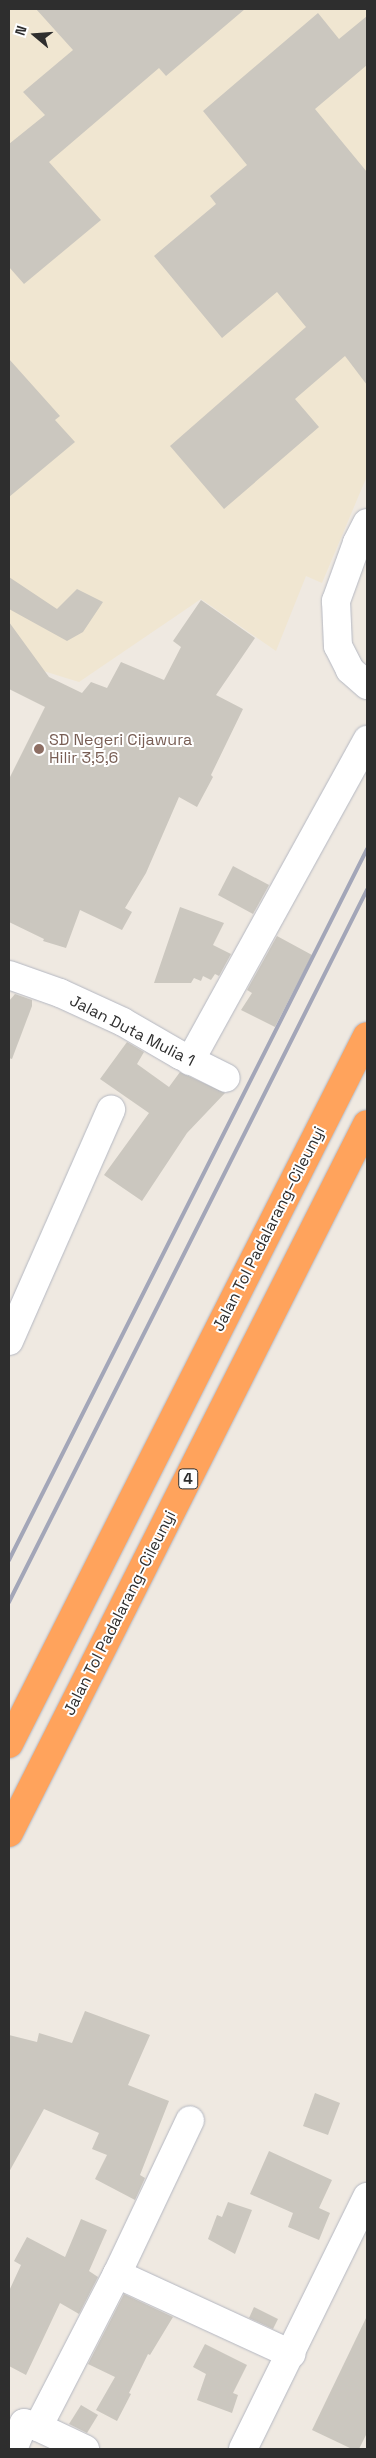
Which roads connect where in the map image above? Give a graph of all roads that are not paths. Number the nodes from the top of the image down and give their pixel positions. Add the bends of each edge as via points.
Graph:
1 (367, 523) edge
2 (367, 685) edge
3 (367, 740) edge
4 (9, 975) edge
5 (367, 1036) edge
6 (190, 1061) junction
7 (226, 1078) dead end
8 (111, 1110) dead end
9 (367, 1124) edge
10 (9, 1341) edge
11 (9, 1744) edge
12 (9, 1833) edge
13 (190, 2120) dead end
14 (367, 2197) edge
15 (117, 2274) junction
16 (291, 2354) junction
17 (38, 2427) junction
18 (12, 2447) edge
19 (85, 2449) edge
20 (245, 2449) edge

1 - 2 street via 336,601 338,646 350,670
3 - 6 street
4 - 6 street, Jalan Duta Mulia 1 via 60,993 123,1022
5 - 11 highway, Jalan Tol Padalarang–Cileunyi
6 - 7 street, Jalan Duta Mulia 1
8 - 10 street
9 - 12 highway, Jalan Tol Padalarang–Cileunyi / 4
13 - 15 street
14 - 16 street
15 - 16 street
15 - 17 street
16 - 20 street
17 - 18 street via 24,2423
17 - 19 street

